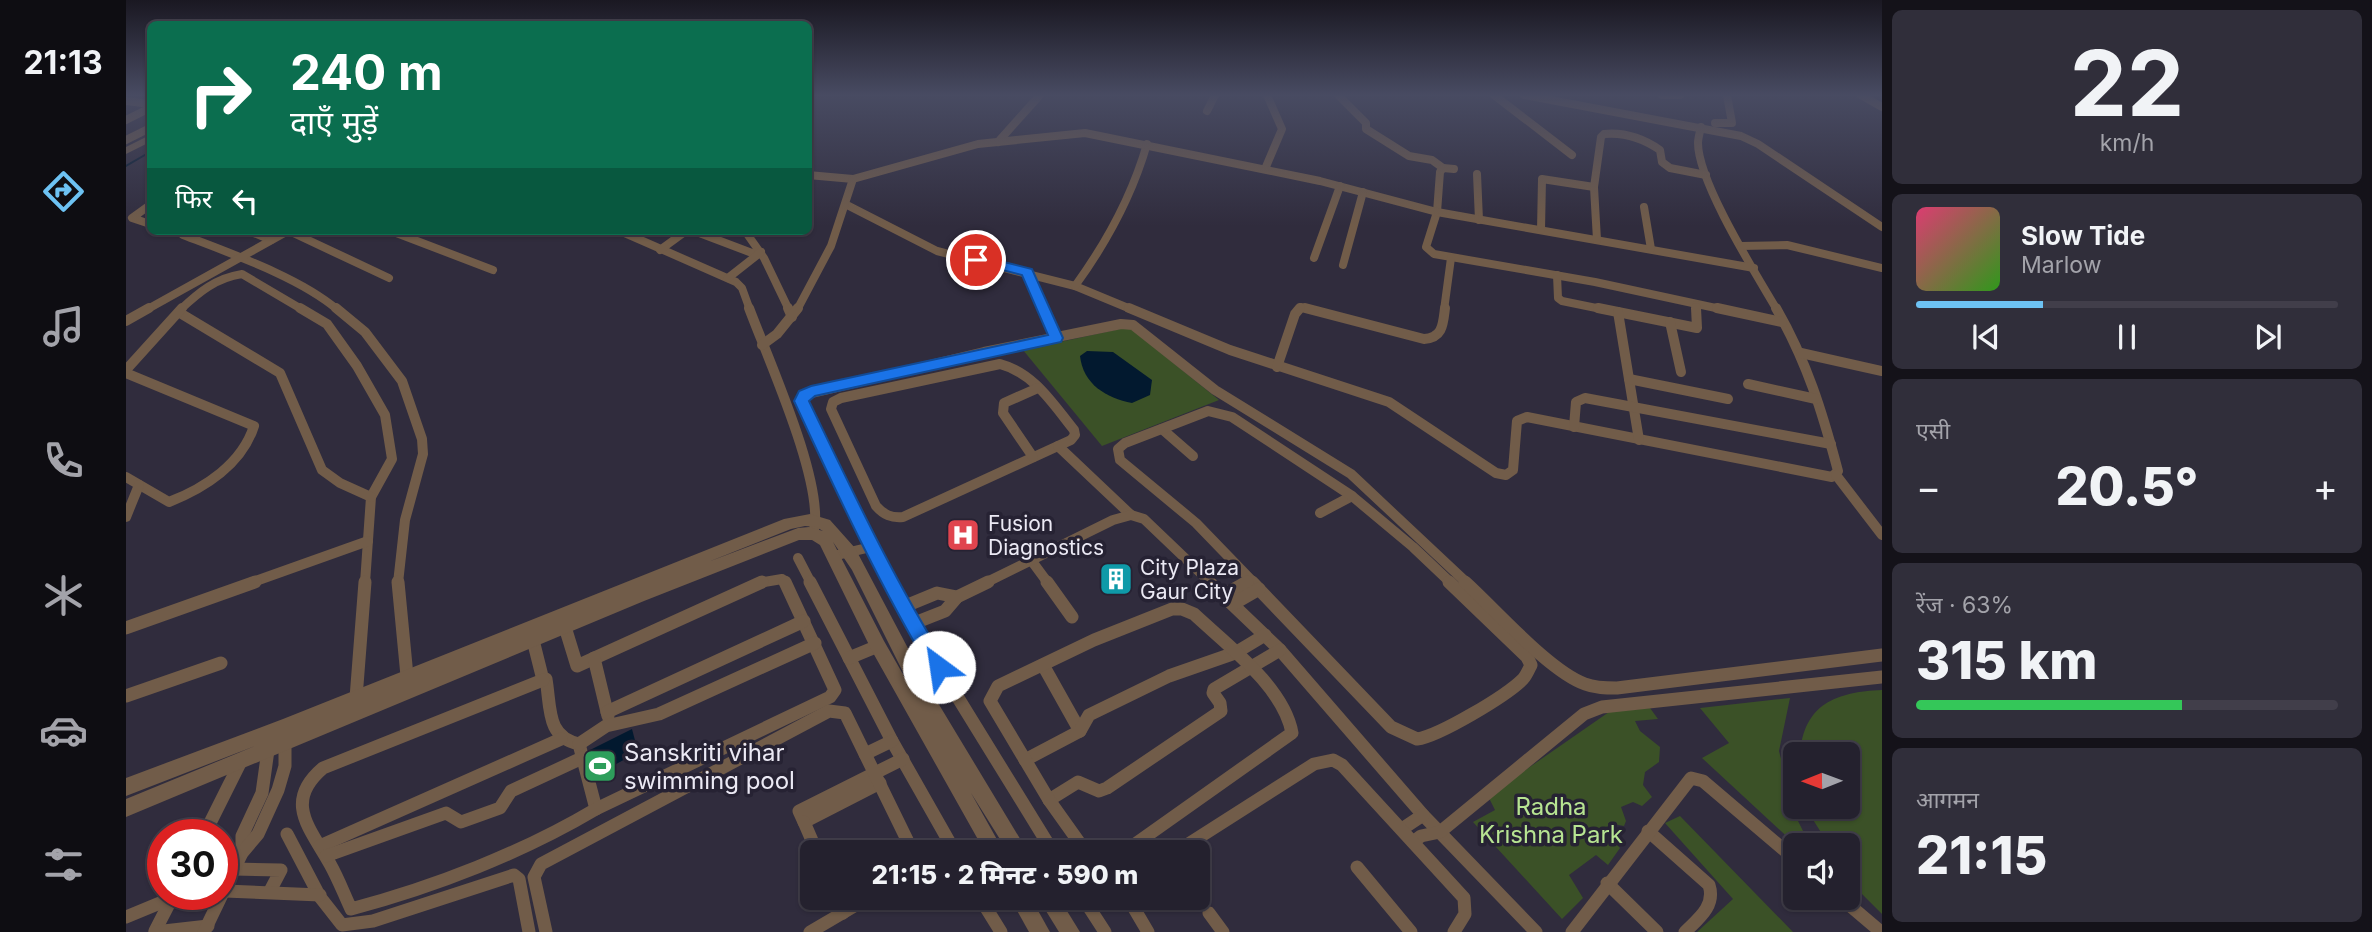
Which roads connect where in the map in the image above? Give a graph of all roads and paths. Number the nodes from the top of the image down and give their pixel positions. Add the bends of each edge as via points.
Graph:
1 (1001, 138) edge
2 (1032, 138) edge
3 (1116, 138) edge
4 (1278, 138) edge
5 (1381, 138) edge
6 (1551, 138) edge
7 (1601, 138) edge
8 (1628, 138) edge
9 (1699, 138) edge
10 (1745, 138) edge
11 (139, 142) edge
12 (998, 142) junction
13 (1147, 144) junction
14 (126, 151) edge
15 (1573, 155) dead end
16 (126, 157) edge
17 (1443, 168) junction
18 (1265, 169) junction
19 (1454, 169) dead end
20 (1477, 174) dead end
21 (812, 175) edge
22 (1706, 175) junction
23 (853, 179) junction
24 (1340, 186) junction
25 (1594, 187) junction
26 (1363, 192) junction
27 (847, 205) junction
28 (147, 207) edge
29 (1644, 208) dead end
30 (1437, 212) junction
31 (1479, 220) junction
32 (147, 223) edge
33 (1882, 227) edge
34 (1541, 230) junction
35 (190, 235) edge
36 (259, 235) edge
37 (281, 235) edge
38 (298, 235) edge
39 (401, 235) edge
40 (628, 235) edge
41 (681, 235) edge
42 (705, 235) edge
43 (748, 235) edge
44 (271, 240) junction
45 (1597, 240) junction
46 (1741, 246) junction
47 (1651, 249) junction
48 (660, 250) junction
49 (761, 252) junction
50 (240, 257) junction
51 (1314, 258) dead end
52 (1451, 258) junction
53 (1343, 265) dead end
54 (1754, 268) junction
55 (1882, 268) edge
56 (493, 270) dead end
57 (1027, 272) junction
58 (1558, 275) junction
59 (389, 278) dead end
60 (728, 278) junction
61 (1075, 286) junction
62 (1696, 305) junction
63 (1618, 312) junction
64 (180, 313) junction
65 (792, 317) junction
66 (1151, 318) junction
67 (126, 321) edge
68 (1670, 322) junction
69 (1782, 322) junction
70 (1133, 325) junction
71 (1056, 338) junction
72 (761, 345) junction
73 (1801, 353) junction
74 (1277, 367) junction
75 (126, 371) edge
76 (1882, 371) edge
77 (1681, 372) dead end
78 (1629, 379) junction
79 (1748, 384) dead end
80 (1038, 388) junction
81 (804, 395) junction
82 (782, 396) junction
83 (1728, 399) dead end
84 (1816, 399) junction
85 (1634, 408) junction
86 (1574, 427) junction
87 (1162, 429) junction
88 (1639, 440) junction
89 (1831, 444) junction
90 (1058, 446) junction
91 (1193, 456) dead end
92 (1033, 457) junction
93 (1836, 475) junction
94 (126, 477) edge
95 (139, 485) junction
96 (1352, 496) junction
97 (371, 497) junction
98 (1320, 513) dead end
99 (1131, 515) junction
100 (126, 517) edge
101 (815, 527) junction
102 (1882, 535) edge
103 (368, 541) junction
104 (871, 547) junction
105 (850, 554) junction
106 (833, 556) junction
107 (798, 558) dead end
108 (1031, 560) junction
109 (1254, 584) junction
110 (957, 597) junction
111 (1228, 600) junction
112 (903, 607) junction
113 (1072, 617) dead end
114 (804, 621) junction
115 (912, 624) junction
116 (565, 626) junction
117 (126, 628) edge
118 (1265, 635) junction
119 (533, 640) junction
120 (815, 643) junction
121 (878, 646) junction
122 (1280, 650) junction
123 (1235, 653) junction
124 (1882, 655) edge
125 (594, 658) junction
126 (849, 658) junction
127 (221, 663) dead end
128 (1042, 664) junction
129 (1250, 667) junction
130 (407, 676) junction
131 (1882, 677) edge
132 (543, 680) junction
133 (126, 696) edge
134 (355, 698) junction
135 (609, 718) junction
136 (1080, 731) junction
137 (561, 738) junction
138 (892, 741) junction
139 (276, 746) junction
140 (581, 751) junction
141 (865, 754) junction
142 (903, 760) junction
143 (1025, 760) junction
144 (241, 761) junction
145 (877, 778) junction
146 (126, 787) edge
147 (1049, 800) junction
148 (126, 808) edge
149 (596, 809) junction
150 (1423, 814) junction
151 (212, 819) edge
152 (1402, 830) junction
153 (1648, 831) junction
154 (1440, 832) junction
155 (287, 834) dead end
156 (812, 840) edge
157 (907, 840) edge
158 (945, 840) edge
159 (988, 840) edge
160 (1011, 840) edge
161 (1046, 840) edge
162 (1077, 840) edge
163 (1141, 840) edge
164 (1195, 840) edge
165 (1413, 842) junction
166 (1783, 849) edge
167 (323, 851) junction
168 (238, 861) edge
169 (1357, 867) dead end
170 (238, 869) edge
171 (1607, 883) junction
172 (238, 891) edge
173 (270, 891) junction
174 (320, 895) junction
175 (216, 910) edge
176 (842, 910) edge
177 (848, 910) edge
178 (987, 910) edge
179 (1027, 910) edge
180 (1056, 910) edge
181 (1091, 910) edge
182 (1135, 910) edge
183 (1855, 910) edge
184 (843, 913) junction
185 (1209, 913) dead end
186 (126, 917) edge
187 (335, 926) edge
188 (206, 929) edge
189 (155, 931) edge
190 (529, 932) edge
191 (547, 932) edge
192 (810, 932) edge
193 (1001, 932) edge
194 (1040, 932) edge
195 (1070, 932) edge
196 (1105, 932) edge
197 (1148, 932) edge
198 (1223, 932) edge
199 (1411, 932) edge
200 (1454, 932) edge
201 (1536, 932) edge
202 (1572, 932) edge
203 (1657, 932) edge
204 (1685, 932) edge
205 (1881, 932) edge

1 - 12 street
2 - 12 street
3 - 13 street
4 - 18 street
5 - 17 street via 1409,156 1432,160
6 - 15 street
7 - 25 street
8 - 22 street via 1657,147 1662,162 1671,167
9 - 22 street
10 - 33 street
11 - 14 street
11 - 16 street
12 - 23 street
13 - 18 street
13 - 61 street via 1105,246
17 - 19 street
17 - 30 street
18 - 24 street
20 - 31 street
21 - 23 street
22 - 46 street
23 - 27 street
24 - 26 street
24 - 51 street
25 - 34 street via 1542,179
25 - 45 street
26 - 30 street
26 - 53 street
27 - 57 street via 925,247
27 - 65 street via 815,281
28 - 32 street via 132,218
29 - 47 street
30 - 31 street
30 - 52 street via 1426,247
31 - 34 street
34 - 45 street
35 - 50 street
36 - 44 street
37 - 44 street
38 - 59 street
39 - 56 street
40 - 48 street
41 - 48 street
42 - 49 street via 752,253
43 - 49 street
44 - 50 street
45 - 47 street
46 - 54 street
46 - 55 street via 1778,244
47 - 54 street
48 - 60 street
49 - 60 street
49 - 65 street
50 - 67 street
50 - 130 street via 324,298 365,332 401,381 423,454 405,520 397,591
52 - 58 street
52 - 74 street via 1443,329 1433,339 1301,307
54 - 69 street
57 - 61 street
57 - 71 street
58 - 62 street
58 - 63 street via 1559,300
60 - 72 street via 742,288
61 - 66 street
62 - 68 street via 1697,328
62 - 69 street
63 - 68 street
63 - 78 street
64 - 75 street
64 - 97 street via 280,373 321,470
64 - 97 street via 213,284 242,274 327,324 385,415 392,459
65 - 72 street via 779,336
66 - 70 street
66 - 74 street
68 - 77 street
69 - 73 street
70 - 71 street
70 - 124 street via 1215,390 1351,474 1579,684 1617,688
71 - 81 street
72 - 82 street
73 - 76 street
73 - 84 street
74 - 86 street via 1389,402 1496,473 1506,475 1513,470 1521,418
75 - 95 street via 254,426 253,436 233,463 188,496 169,502
78 - 83 street
78 - 85 street
79 - 84 street
80 - 90 street via 1074,430 1071,440
80 - 92 street via 1002,407
80 - 92 street via 1019,371 1000,364 841,398 831,409 876,506 891,518 903,517
81 - 82 street
81 - 104 street via 806,412
82 - 101 street via 809,471
84 - 89 street
85 - 86 street via 1580,399
85 - 88 street
85 - 89 street
86 - 88 street
87 - 91 street
87 - 96 street via 1208,411 1224,413
87 - 109 street via 1120,447 1120,460 1196,523
88 - 93 street
89 - 93 street
90 - 92 street
90 - 99 street
93 - 102 street
94 - 95 street
95 - 100 street
96 - 98 street
96 - 109 street via 1413,547 1527,657 1531,665 1523,679 1436,735 1419,740 1403,735
97 - 103 street
99 - 108 street
99 - 111 street via 1151,524
101 - 105 street via 828,526
101 - 106 street
101 - 116 street
101 - 130 street via 789,523
103 - 117 street
103 - 134 street
104 - 105 street
104 - 112 street
105 - 106 street
105 - 160 street via 955,750
106 - 121 street
107 - 126 street
108 - 110 street
108 - 113 street
109 - 111 street
110 - 112 street via 937,593
110 - 115 street via 945,611
111 - 118 street
112 - 115 street
114 - 120 street
114 - 125 street via 787,584 774,577
114 - 135 street
115 - 161 street
116 - 119 street
116 - 125 street via 577,666
118 - 122 street
118 - 123 street
119 - 132 street
119 - 139 street
120 - 135 street via 659,714
120 - 149 street via 834,683 830,697
121 - 126 street
121 - 159 street
122 - 129 street
122 - 150 street
123 - 128 street via 1194,614 1172,609
123 - 129 street
123 - 136 street via 1169,676 1108,705 1089,715
125 - 135 street
126 - 138 street
127 - 133 street
128 - 136 street
128 - 143 street via 998,686 990,701
129 - 147 street via 1214,689 1221,711 1107,788 1099,791 1078,782
129 - 163 street via 1290,715 1292,733
130 - 134 street
131 - 154 street via 1602,707 1584,714
132 - 137 street via 555,732
132 - 167 street via 310,776 302,792 301,811
134 - 146 street
135 - 140 street
136 - 143 street
137 - 140 street
137 - 167 street
138 - 141 street
138 - 142 street
139 - 144 street
139 - 168 street via 242,836
140 - 149 street
140 - 167 street via 511,792 500,808 467,821 446,813
141 - 145 street
141 - 191 street via 845,713 829,711 541,864 534,877
142 - 145 street
142 - 158 street
143 - 147 street
144 - 148 street
144 - 151 street
145 - 156 street via 804,822
145 - 157 street
147 - 162 street
149 - 167 street via 415,892 351,908
150 - 152 street
150 - 154 street
152 - 164 street via 1342,765 1325,760
152 - 165 street
153 - 166 street via 1687,782 1696,778
153 - 171 street
153 - 204 street via 1713,893 1713,901
154 - 165 street
154 - 201 street
155 - 174 street
165 - 200 street via 1464,898 1465,914
169 - 199 street
170 - 173 street via 281,870
171 - 202 street
171 - 203 street
172 - 173 street
173 - 174 street
174 - 187 street
175 - 188 street
176 - 184 street
177 - 184 street
178 - 193 street
179 - 194 street
180 - 195 street
181 - 196 street
182 - 197 street
183 - 205 street
184 - 192 street
185 - 198 street
186 - 189 street via 172,898
187 - 190 street via 374,923 514,875 519,879
188 - 189 street

